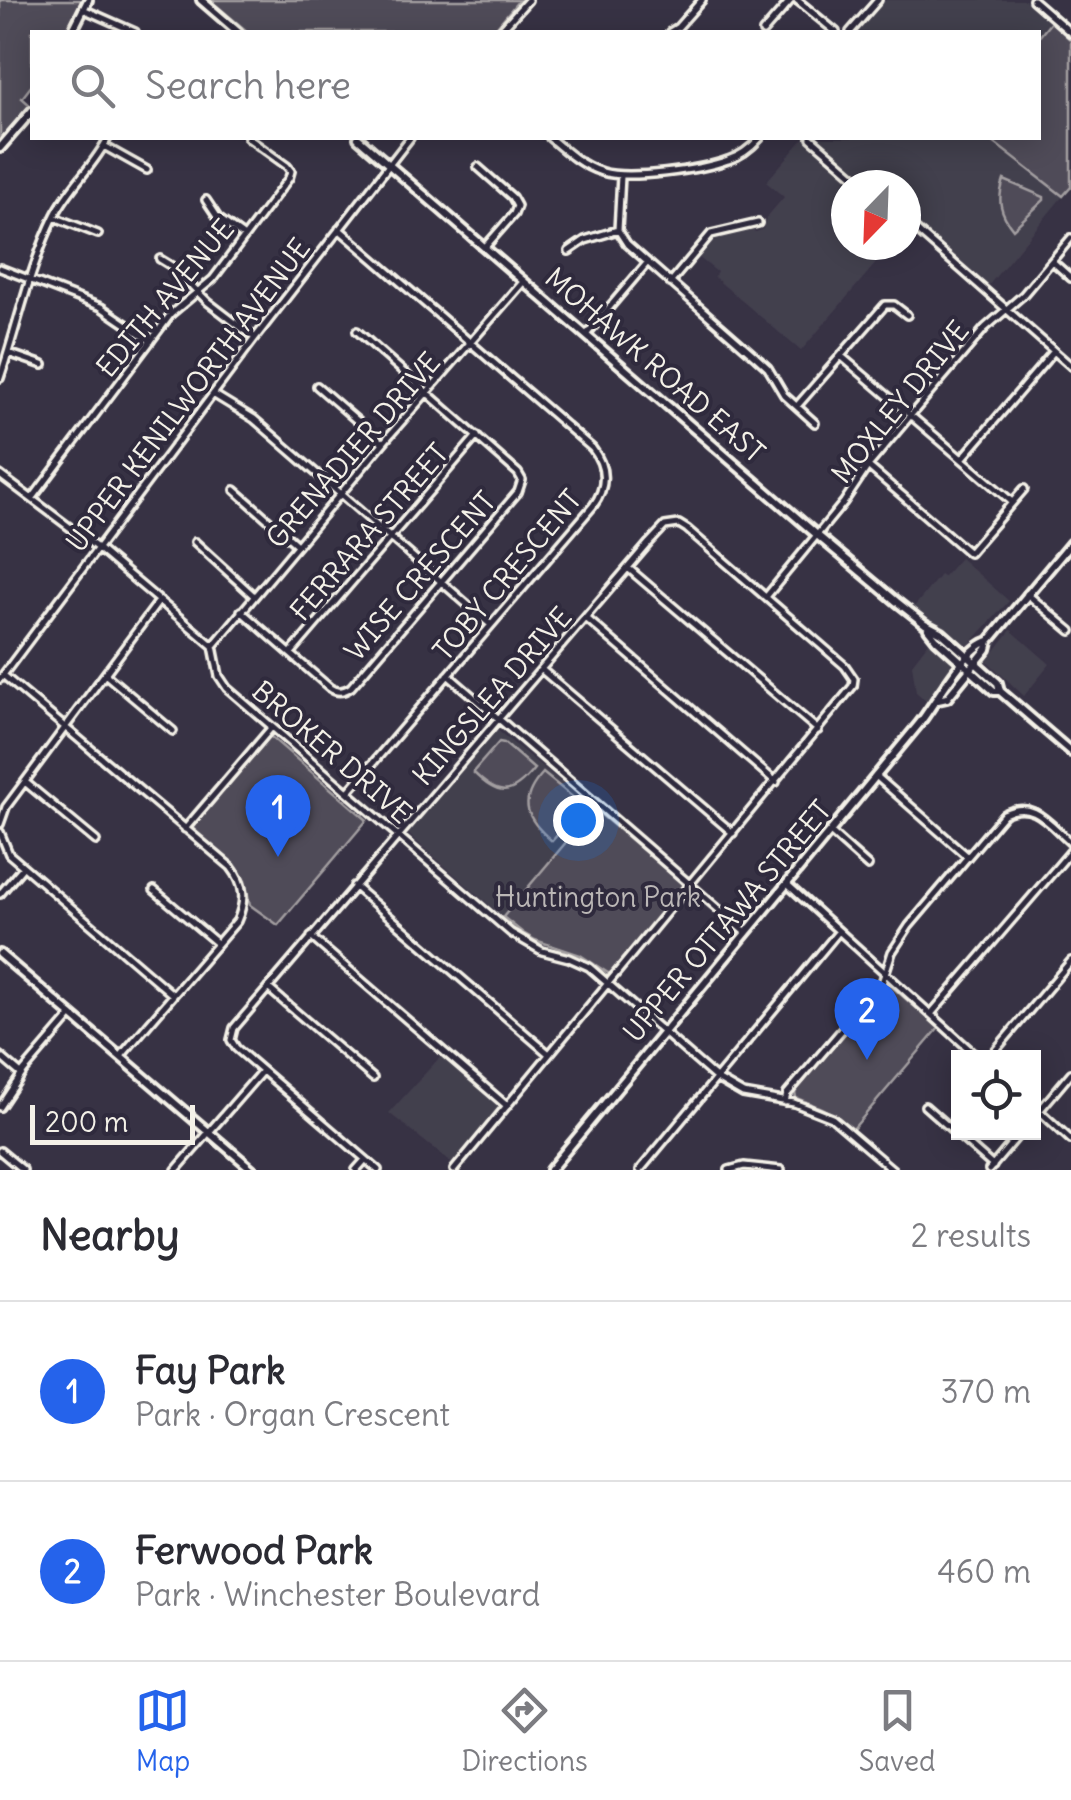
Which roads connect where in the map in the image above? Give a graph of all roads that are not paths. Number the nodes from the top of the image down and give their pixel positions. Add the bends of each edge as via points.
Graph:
1 (88, 0) edge
2 (201, 0) edge
3 (528, 0) edge
4 (702, 0) edge
5 (794, 0) edge
6 (878, 0) edge
7 (1032, 0) edge
8 (83, 9) junction
9 (73, 30) edge
10 (130, 30) edge
11 (236, 30) edge
12 (501, 30) edge
13 (673, 30) edge
14 (765, 30) edge
15 (833, 30) edge
16 (852, 30) edge
17 (1071, 34) edge
18 (30, 113) edge
19 (107, 140) edge
20 (251, 140) edge
21 (360, 140) edge
22 (408, 140) edge
23 (552, 140) edge
24 (758, 140) edge
25 (813, 140) edge
26 (104, 146) junction
27 (0, 148) edge
28 (388, 163) junction
29 (478, 167) dead end
30 (147, 170) dead end
31 (848, 170) edge
32 (621, 176) junction
33 (206, 200) dead end
34 (54, 218) junction
35 (758, 223) dead end
36 (339, 229) junction
37 (618, 230) junction
38 (98, 234) dead end
39 (697, 234) dead end
40 (921, 234) edge
41 (243, 236) junction
42 (1071, 238) edge
43 (704, 241) junction
44 (485, 247) junction
45 (570, 251) dead end
46 (160, 259) dead end
47 (1052, 261) junction
48 (648, 263) junction
49 (0, 268) edge
50 (1071, 278) edge
51 (524, 281) junction
52 (30, 282) junction
53 (670, 282) junction
54 (198, 293) junction
55 (1006, 308) junction
56 (907, 316) dead end
57 (357, 331) dead end
58 (586, 335) junction
59 (255, 338) junction
60 (150, 341) junction
61 (471, 343) junction
62 (1054, 351) junction
63 (8, 353) junction
64 (841, 356) junction
65 (43, 365) dead end
66 (1071, 366) edge
67 (0, 378) edge
68 (317, 386) dead end
69 (427, 393) junction
70 (213, 394) junction
71 (798, 406) junction
72 (911, 415) junction
73 (816, 422) dead end
74 (477, 436) junction
75 (384, 444) junction
76 (962, 459) junction
77 (868, 466) junction
78 (0, 475) edge
79 (1024, 489) dead end
80 (235, 490) dead end
81 (341, 494) junction
82 (32, 498) junction
83 (1012, 502) junction
84 (817, 535) junction
85 (390, 537) junction
86 (195, 542) dead end
87 (1071, 542) edge
88 (298, 545) junction
89 (98, 548) junction
90 (628, 568) junction
91 (441, 582) junction
92 (1028, 594) junction
93 (254, 596) junction
94 (766, 598) junction
95 (159, 601) junction
96 (241, 611) junction
97 (586, 618) junction
98 (491, 624) junction
99 (1071, 631) edge
100 (989, 641) junction
101 (212, 646) junction
102 (291, 653) junction
103 (966, 660) junction
104 (973, 666) junction
105 (542, 670) junction
106 (105, 674) junction
107 (448, 675) junction
108 (2, 677) edge
109 (938, 700) junction
110 (499, 719) junction
111 (272, 727) junction
112 (65, 728) junction
113 (818, 730) junction
114 (173, 731) dead end
115 (1071, 752) edge
116 (876, 776) junction
117 (25, 782) junction
118 (776, 782) junction
119 (348, 792) junction
120 (0, 828) edge
121 (185, 829) junction
122 (830, 832) junction
123 (733, 833) junction
124 (398, 836) junction
125 (96, 841) dead end
126 (1071, 847) edge
127 (967, 856) junction
128 (868, 866) dead end
129 (23, 867) junction
130 (691, 884) junction
131 (786, 884) junction
132 (354, 886) junction
133 (154, 890) dead end
134 (0, 894) edge
135 (839, 932) junction
136 (746, 933) junction
137 (311, 937) junction
138 (218, 944) junction
139 (0, 954) edge
140 (1071, 961) edge
141 (886, 973) junction
142 (608, 984) junction
143 (268, 988) junction
144 (173, 995) junction
145 (931, 1014) junction
146 (72, 1015) junction
147 (664, 1032) junction
148 (970, 1050) edge
149 (996, 1050) edge
150 (550, 1054) junction
151 (0, 1056) edge
152 (121, 1056) junction
153 (262, 1071) junction
154 (1071, 1073) edge
155 (22, 1074) junction
156 (372, 1078) dead end
157 (717, 1079) junction
158 (784, 1102) junction
159 (507, 1106) junction
160 (924, 1106) dead end
161 (1041, 1106) edge
162 (0, 1108) edge
163 (1041, 1117) edge
164 (210, 1133) junction
165 (1014, 1140) edge
166 (1071, 1140) edge
167 (0, 1150) edge
168 (365, 1160) junction
169 (991, 1168) edge
170 (23, 1170) edge
171 (176, 1170) edge
172 (253, 1170) edge
173 (356, 1170) edge
174 (378, 1170) edge
175 (454, 1170) edge
176 (550, 1170) edge
177 (640, 1170) edge
178 (729, 1170) edge
179 (781, 1170) edge
180 (893, 1170) edge

1 - 8 main road
2 - 11 main road
3 - 12 street
4 - 13 street
5 - 14 street
5 - 15 street
6 - 16 street
7 - 17 street
8 - 9 main road
8 - 10 street
18 - 27 main road
19 - 26 street
20 - 41 street, EDITH AVENUE via 291,171
21 - 28 main road, MOHAWK ROAD EAST
22 - 28 street, UPPER KENILWORTH AVENUE
23 - 32 street via 587,166
24 - 32 street via 723,162
25 - 31 street
26 - 30 street
26 - 34 street
28 - 36 street, UPPER KENILWORTH AVENUE
28 - 44 main road, MOHAWK ROAD EAST
29 - 44 street via 517,206
32 - 37 street
33 - 41 street
34 - 38 street
34 - 52 street
35 - 43 street via 716,231
36 - 59 street, UPPER KENILWORTH AVENUE
36 - 61 street, TOBY CRESCENT
37 - 45 street
37 - 48 street
39 - 43 street
40 - 55 street
41 - 54 street, EDITH AVENUE
42 - 47 street, MOXLEY DRIVE
43 - 53 street
44 - 51 main road, MOHAWK ROAD EAST
46 - 54 street
47 - 50 street
47 - 55 street, MOXLEY DRIVE
48 - 53 street
48 - 58 street
49 - 52 street
51 - 58 main road, MOHAWK ROAD EAST
51 - 61 street, GRENADIER DRIVE
52 - 60 street via 101,307
52 - 63 street
53 - 71 street via 768,368
54 - 59 street
54 - 60 street, EDITH AVENUE
55 - 62 street
55 - 72 street, MOXLEY DRIVE
56 - 64 street via 885,305
57 - 69 street, WISE CRESCENT
58 - 84 main road, MOHAWK ROAD EAST
59 - 70 street, UPPER KENILWORTH AVENUE
60 - 82 street, EDITH AVENUE
61 - 69 street, GRENADIER DRIVE
61 - 98 street, TOBY CRESCENT via 592,448 604,472 598,501
62 - 66 street
62 - 76 street
63 - 65 street
63 - 67 street
64 - 71 street
64 - 72 street
68 - 75 street
69 - 74 street, WISE CRESCENT
69 - 75 street, GRENADIER DRIVE
70 - 81 street via 254,419
70 - 89 street, UPPER KENILWORTH AVENUE
71 - 73 street
72 - 76 street
72 - 77 street, MOXLEY DRIVE
74 - 85 street, FERRARA STREET
74 - 91 street, WISE CRESCENT via 522,484
75 - 81 street, GRENADIER DRIVE
76 - 83 street
77 - 83 street via 970,554
77 - 84 street, MOXLEY DRIVE
78 - 82 street, BROKER DRIVE
79 - 83 street
80 - 88 street
81 - 85 street
81 - 88 street, GRENADIER DRIVE
82 - 89 street, BROKER DRIVE
84 - 94 street, MOXLEY DRIVE
84 - 103 main road, MOHAWK ROAD EAST via 942,633
85 - 91 street
85 - 102 street, FERRARA STREET
86 - 93 street
87 - 92 main road, UPPER OTTAWA STREET
88 - 93 street, GRENADIER DRIVE
89 - 95 street, BROKER DRIVE
89 - 108 street, UPPER KENILWORTH AVENUE
90 - 94 street, KINGSLEA DRIVE via 674,523
90 - 97 street, KINGSLEA DRIVE
90 - 113 street
91 - 98 street
91 - 102 street, WISE CRESCENT via 344,691 330,688
92 - 99 street
92 - 100 main road, UPPER OTTAWA STREET
93 - 96 street, GRENADIER DRIVE
94 - 113 street via 854,679
95 - 101 street, BROKER DRIVE
95 - 106 street
96 - 101 street, GRENADIER DRIVE
96 - 102 street, WISE CRESCENT
97 - 105 street, KINGSLEA DRIVE
97 - 118 street
98 - 107 street, TOBY CRESCENT
100 - 103 main road, UPPER OTTAWA STREET
100 - 104 main road, UPPER OTTAWA STREET
101 - 111 street, BROKER DRIVE via 226,688
103 - 104 main road, MOHAWK ROAD EAST
103 - 109 main road, UPPER OTTAWA STREET
104 - 109 main road, UPPER OTTAWA STREET
104 - 115 main road, MOHAWK ROAD EAST
105 - 110 street, KINGSLEA DRIVE
105 - 123 street
106 - 112 street
106 - 114 street
107 - 110 street
107 - 119 street, TOBY CRESCENT
108 - 112 street
109 - 116 main road, UPPER OTTAWA STREET
110 - 124 street, KINGSLEA DRIVE
110 - 130 street
111 - 119 street, BROKER DRIVE
111 - 121 street
112 - 117 street
112 - 121 street
113 - 118 street
116 - 122 main road, UPPER OTTAWA STREET
116 - 127 street
117 - 120 street
117 - 125 street
118 - 123 street
119 - 124 street, BROKER DRIVE
120 - 129 street via 9,854
121 - 138 street via 231,867 243,888 238,918
122 - 128 street
122 - 131 main road, UPPER OTTAWA STREET
123 - 130 street
124 - 132 street, KINGSLEA DRIVE
124 - 142 street, BROKER DRIVE via 519,940 581,963
126 - 127 street via 1037,814 1018,808 1004,814
126 - 145 street
127 - 141 street via 898,942
129 - 134 street
129 - 144 street
130 - 136 street
130 - 142 street
131 - 135 street
131 - 136 main road, UPPER OTTAWA STREET
132 - 137 street, KINGSLEA DRIVE
132 - 150 street
133 - 138 street
135 - 141 street
135 - 157 street
136 - 147 main road, UPPER OTTAWA STREET
137 - 143 street, KINGSLEA DRIVE
137 - 159 street
138 - 144 street
139 - 146 main road
140 - 149 street
141 - 145 street
141 - 158 street
142 - 147 street, BROKER DRIVE
142 - 150 street
143 - 153 street, KINGSLEA DRIVE via 231,1040
143 - 156 street
144 - 152 street
145 - 148 street
146 - 152 main road
146 - 155 street
147 - 157 street, BROKER DRIVE
147 - 176 main road, UPPER OTTAWA STREET
150 - 159 street
151 - 155 street
152 - 164 main road
153 - 164 street
153 - 168 street
154 - 161 street
155 - 162 street
157 - 158 street, BROKER DRIVE via 743,1094
157 - 177 street
158 - 180 street, BROKER DRIVE via 832,1118
159 - 175 street
160 - 169 street
163 - 166 street
164 - 171 street
164 - 172 main road
165 - 169 street
167 - 170 street
168 - 173 street
168 - 174 street
178 - 179 street

